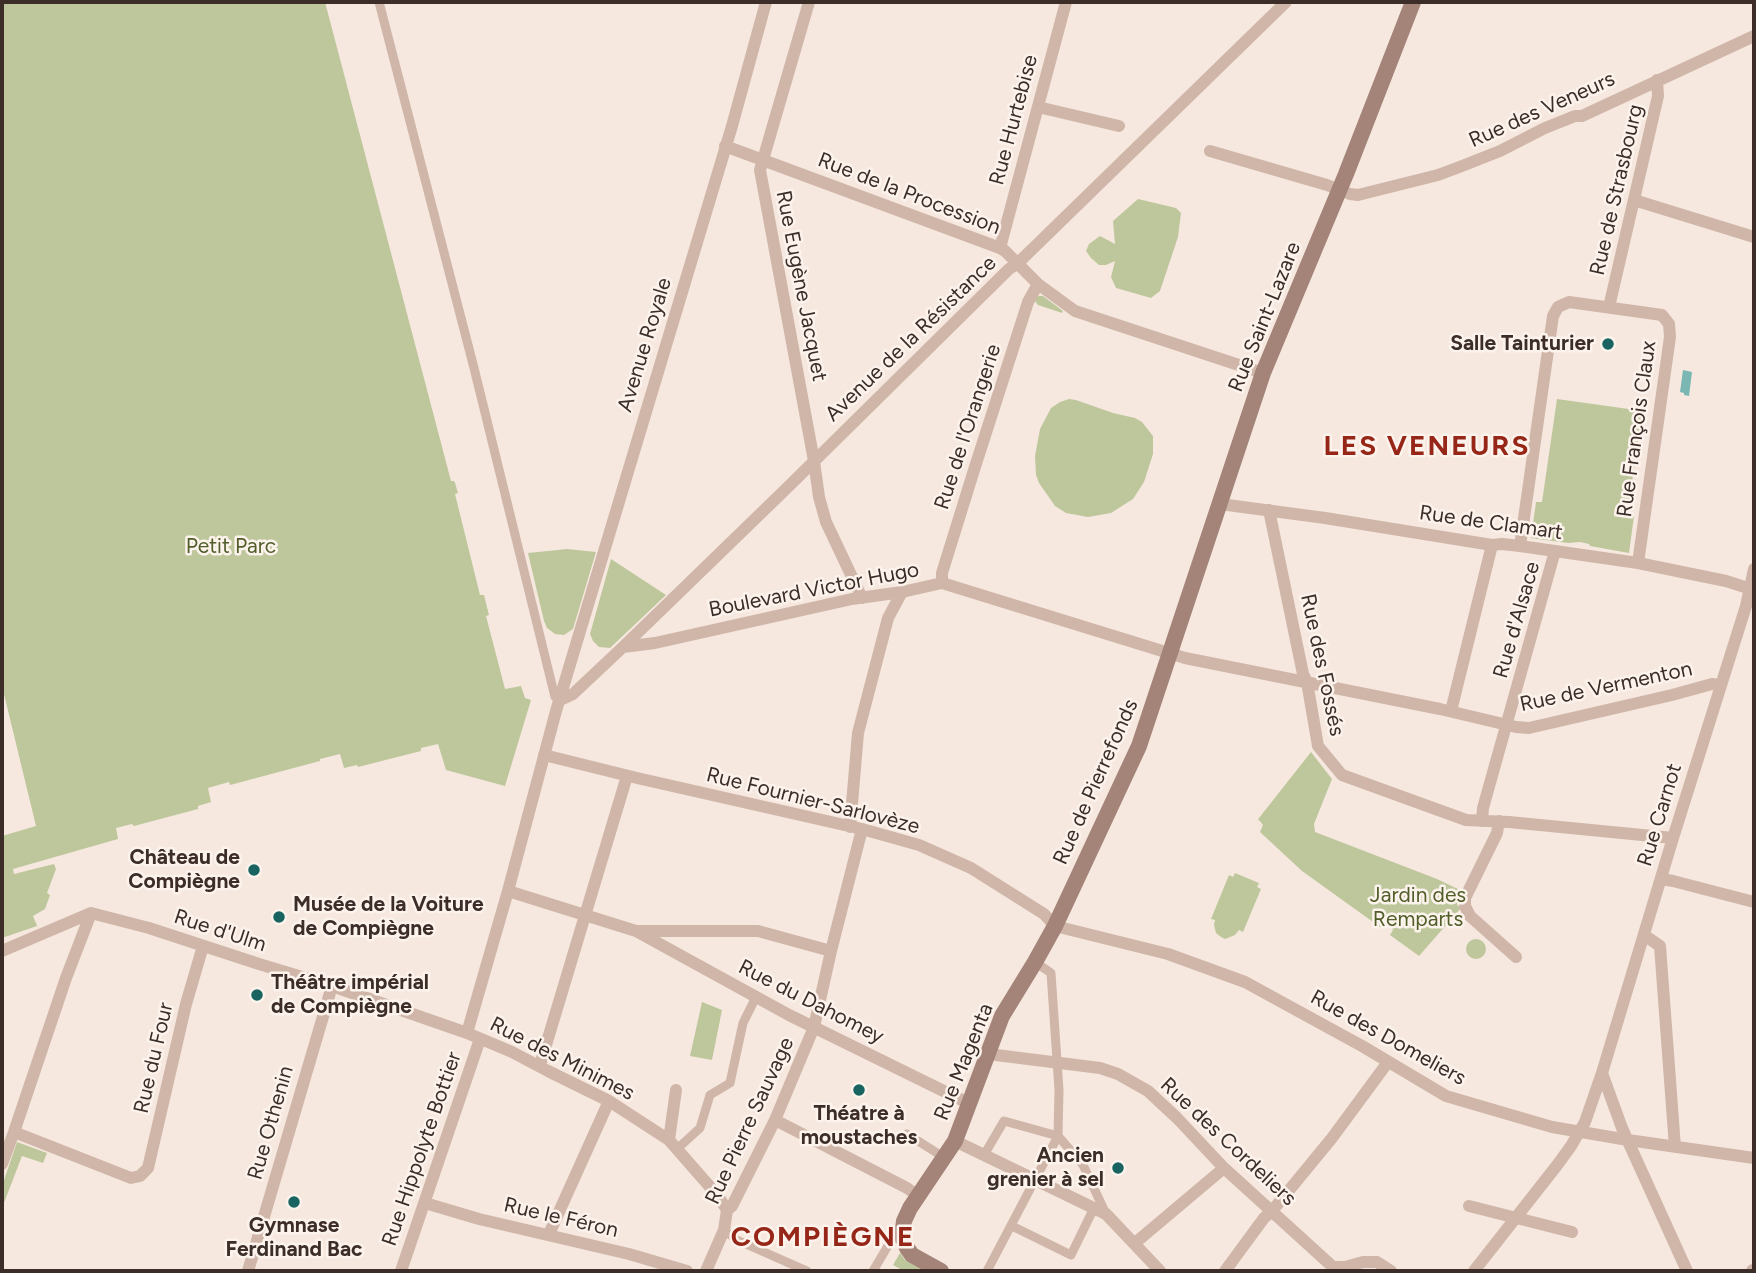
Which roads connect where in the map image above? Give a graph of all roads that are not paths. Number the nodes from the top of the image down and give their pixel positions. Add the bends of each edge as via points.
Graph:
1 (379, 2) edge
2 (766, 2) edge
3 (809, 2) edge
4 (1066, 2) edge
5 (1286, 2) edge
6 (1413, 2) edge
7 (1754, 36) edge
8 (1657, 80) junction
9 (1038, 107) junction
10 (1119, 126) dead end
11 (725, 146) junction
12 (1209, 151) dead end
13 (762, 160) junction
14 (1339, 190) junction
15 (1633, 200) junction
16 (1754, 237) edge
17 (1000, 248) junction
18 (1017, 264) junction
19 (1038, 285) junction
20 (1609, 307) junction
21 (1263, 373) junction
22 (814, 461) junction
23 (1220, 505) junction
24 (1269, 510) junction
25 (1492, 545) junction
26 (1520, 546) junction
27 (1555, 551) junction
28 (1638, 563) junction
29 (1754, 569) edge
30 (942, 583) junction
31 (1752, 589) edge
32 (902, 592) junction
33 (866, 597) junction
34 (888, 618) junction
35 (623, 647) junction
36 (1171, 654) junction
37 (1307, 682) junction
38 (1720, 685) junction
39 (560, 700) junction
40 (1451, 711) junction
41 (1507, 724) junction
42 (544, 755) junction
43 (627, 776) junction
44 (1482, 821) junction
45 (1499, 821) junction
46 (856, 828) junction
47 (1673, 838) junction
48 (1661, 879) junction
49 (508, 891) junction
50 (1754, 902) edge
51 (91, 913) junction
52 (585, 915) junction
53 (1055, 926) junction
54 (636, 931) junction
55 (1644, 935) junction
56 (202, 946) junction
57 (2, 951) edge
58 (831, 951) junction
59 (1516, 957) dead end
60 (1035, 962) junction
61 (332, 985) junction
62 (756, 997) junction
63 (814, 1027) junction
64 (467, 1034) junction
65 (480, 1039) junction
66 (988, 1054) junction
67 (1388, 1062) junction
68 (1058, 1064) junction
69 (540, 1065) junction
70 (1602, 1073) junction
71 (676, 1090) dead end
72 (609, 1101) junction
73 (970, 1104) junction
74 (775, 1120) junction
75 (14, 1132) junction
76 (1580, 1132) junction
77 (907, 1134) dead end
78 (1058, 1136) junction
79 (1628, 1140) junction
80 (955, 1141) junction
81 (673, 1144) junction
82 (1675, 1147) junction
83 (984, 1155) junction
84 (945, 1158) junction
85 (1754, 1158) edge
86 (2, 1164) edge
87 (1224, 1168) junction
88 (1035, 1181) junction
89 (918, 1196) junction
90 (425, 1203) junction
91 (1469, 1206) dead end
92 (727, 1210) junction
93 (1100, 1211) junction
94 (1272, 1211) junction
95 (1517, 1218) junction
96 (1012, 1226) junction
97 (902, 1228) junction
98 (724, 1230) junction
99 (1572, 1232) dead end
100 (549, 1234) junction
101 (1135, 1243) junction
102 (247, 1271) edge
103 (401, 1271) edge
104 (687, 1271) edge
105 (706, 1271) edge
106 (807, 1271) edge
107 (873, 1271) edge
108 (941, 1271) edge
109 (987, 1271) edge
110 (1159, 1271) edge
111 (1225, 1271) edge
112 (1391, 1271) edge
113 (1474, 1271) edge
114 (1687, 1271) edge

1 - 39 street via 555,697
2 - 11 street, Avenue Royale
3 - 13 street
4 - 9 street, Rue Hurtebise
5 - 18 street, Avenue de la Résistance
6 - 14 main road, Rue Saint-Lazare
7 - 8 street, Rue des Veneurs
8 - 14 street, Rue des Veneurs via 1438,175 1358,195
8 - 15 street, Rue de Strasbourg via 1658,96
9 - 10 street
9 - 17 street, Rue Hurtebise
11 - 13 street, Rue de la Procession
11 - 39 street, Avenue Royale
12 - 14 street, Rue des Veneurs
13 - 17 street, Rue de la Procession
13 - 22 street, Rue Eugène Jacquet via 760,170
14 - 21 main road, Rue Saint-Lazare
15 - 16 street
15 - 20 street, Rue de Strasbourg
17 - 18 street, Rue de la Procession
18 - 19 street, Rue de la Procession
18 - 22 street, Avenue de la Résistance
19 - 21 street, Rue de la Procession via 1075,311
19 - 30 street, Rue de l'Orangerie via 1007,367
20 - 26 street, Rue François Claux via 1569,302 1558,306 1553,316
20 - 28 street, Rue François Claux via 1662,315 1669,324
21 - 23 main road, Rue Saint-Lazare
22 - 33 street, Rue Eugène Jacquet via 826,522
22 - 35 street, Avenue de la Résistance
23 - 24 street, Rue de Clamart
23 - 36 main road, Rue Saint-Lazare
24 - 25 street, Rue de Clamart
24 - 37 street, Rue des Fossés
25 - 26 street, Rue de Clamart
25 - 40 street
26 - 27 street, Rue de Clamart
27 - 28 street, Rue de Clamart
27 - 41 street, Rue d'Alsace
28 - 31 street, Rue de Clamart
29 - 31 street, Rue Carnot
30 - 32 street, Boulevard Victor Hugo
30 - 36 street, Boulevard Victor Hugo
31 - 38 street, Rue Carnot
32 - 33 street, Boulevard Victor Hugo
32 - 34 street, Rue Pierre Sauvage
33 - 34 street, Rue Eugène Jacquet
33 - 35 street, Boulevard Victor Hugo
34 - 46 street, Rue Pierre Sauvage via 858,733
35 - 39 street, Avenue de la Résistance via 573,694
36 - 37 street, Rue de Vermenton
36 - 53 main road, Rue de Pierrefonds via 1139,746
37 - 40 street, Rue de Vermenton
37 - 44 street, Rue des Fossés via 1318,746 1342,775 1466,820
38 - 41 street, Rue de Vermenton via 1528,728
38 - 47 street, Rue Carnot
39 - 42 street, Avenue Royale
40 - 41 street, Rue de Vermenton
41 - 44 street, Rue d'Alsace
42 - 43 street, Rue Fournier-Sarlovèze
42 - 49 street, Avenue Royale
43 - 46 street, Rue Fournier-Sarlovèze
43 - 52 street
44 - 45 street, Rue des Fossés
45 - 47 street, Rue des Fossés
45 - 59 street via 1465,906 1469,916
46 - 53 street, Rue Fournier-Sarlovèze via 919,845 971,868 1044,914
46 - 58 street, Rue Pierre Sauvage
47 - 48 street, Rue Carnot
48 - 50 street
48 - 55 street, Rue Carnot
49 - 52 street
49 - 64 street, Avenue Royale
51 - 56 street, Rue d'Ulm
51 - 57 street
51 - 75 street
52 - 54 street
52 - 69 street
53 - 60 main road, Rue Magenta
53 - 67 street, Rue des Domeliers via 1168,954 1245,982
54 - 58 street via 758,931
54 - 62 street, Rue du Dahomey
55 - 70 street, Rue Carnot
55 - 82 street via 1660,946
56 - 61 street, Rue d'Ulm
56 - 75 street, Rue du Four via 148,1168 140,1176 131,1178
58 - 63 street, Rue Pierre Sauvage
60 - 66 main road, Rue Magenta via 1002,1016
60 - 68 street via 1051,973
61 - 64 street, Rue d'Ulm
61 - 102 street, Rue Othenin
62 - 63 street, Rue du Dahomey
62 - 81 street via 743,1023 730,1083 710,1094 700,1128
63 - 73 street, Rue du Dahomey
63 - 74 street, Rue Pierre Sauvage
64 - 65 street, Rue des Minimes
65 - 69 street, Rue des Minimes
65 - 90 street, Rue Hippolyte Bottier
66 - 68 street, Rue des Cordeliers
66 - 73 main road, Rue Magenta
67 - 76 street, Rue des Domeliers via 1446,1096
67 - 94 street
68 - 78 street
68 - 87 street, Rue des Cordeliers via 1109,1071 1148,1091
69 - 72 street, Rue des Minimes
70 - 76 street, Rue Carnot
70 - 79 street
71 - 81 street
72 - 81 street, Rue des Minimes
72 - 100 street
73 - 80 main road, Rue Magenta
74 - 89 street
74 - 92 street, Rue Pierre Sauvage
75 - 86 street
76 - 79 street, Rue des Domeliers
76 - 95 street, Rue Carnot
77 - 84 street
78 - 83 street via 1004,1121
78 - 88 street
78 - 93 street via 1083,1165
79 - 82 street, Rue des Domeliers
79 - 114 street
80 - 83 street
80 - 84 main road, Rue Magenta
81 - 92 street, Rue des Minimes
82 - 85 street, Rue des Domeliers
83 - 88 street
84 - 89 main road, Rue Magenta
87 - 94 street, Rue des Cordeliers
87 - 101 street
88 - 93 street
88 - 96 street
89 - 97 main road, Rue Magenta
90 - 100 street, Rue le Féron
90 - 103 street, Rue Hippolyte Bottier
91 - 95 street
92 - 98 street, Rue Pierre Sauvage
93 - 96 street via 1071,1255
93 - 101 street
94 - 111 street
94 - 112 street, Rue des Cordeliers via 1333,1267 1377,1262
95 - 99 street
95 - 113 street, Rue Carnot
96 - 109 street
97 - 107 street
97 - 108 main road via 912,1255
98 - 105 street, Rue Pierre Sauvage
98 - 106 street
100 - 104 street, Rue le Féron
101 - 110 street

